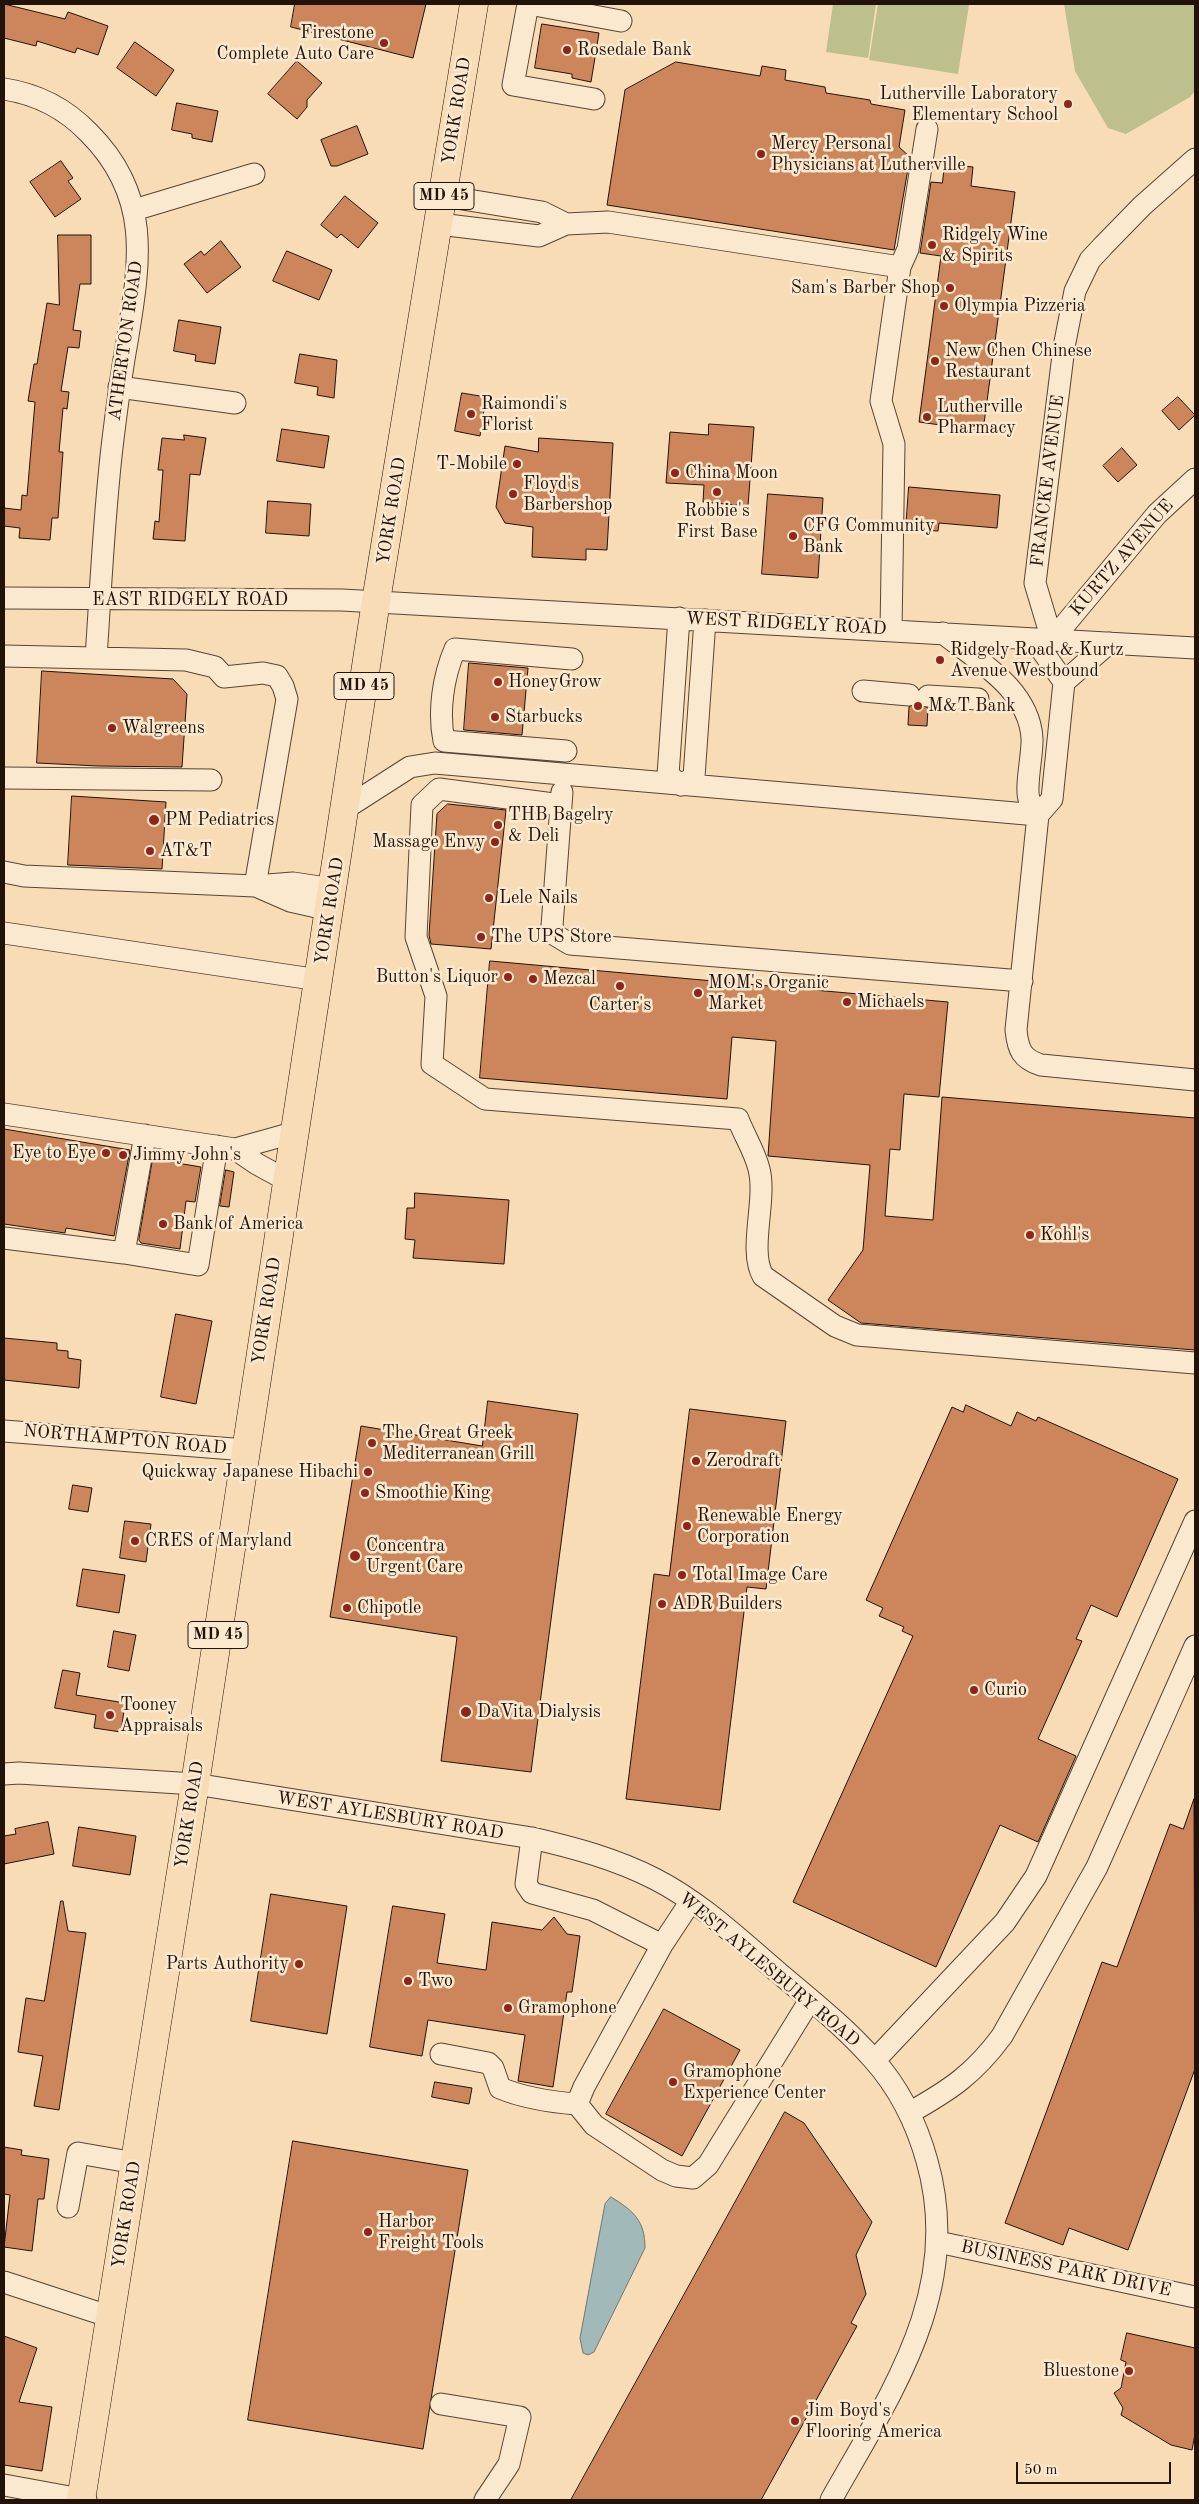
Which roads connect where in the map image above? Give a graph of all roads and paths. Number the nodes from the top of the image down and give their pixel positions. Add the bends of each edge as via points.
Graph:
1 (474, 4) edge
2 (528, 4) edge
3 (621, 21) dead end
4 (4, 89) edge
5 (594, 99) dead end
6 (927, 129) dead end
7 (1195, 158) edge
8 (254, 174) dead end
9 (444, 196) junction
10 (134, 210) junction
11 (439, 224) junction
12 (566, 224) junction
13 (900, 267) junction
14 (119, 386) junction
15 (235, 403) dead end
16 (1195, 479) edge
17 (4, 598) edge
18 (100, 600) junction
19 (376, 601) junction
20 (679, 618) junction
21 (705, 620) junction
22 (891, 630) junction
23 (943, 633) junction
24 (1043, 639) junction
25 (1109, 643) junction
26 (1195, 648) edge
27 (4, 656) edge
28 (96, 658) junction
29 (572, 659) dead end
30 (1064, 682) junction
31 (863, 691) dead end
32 (978, 699) dead end
33 (566, 751) dead end
34 (564, 775) junction
35 (4, 778) edge
36 (211, 780) dead end
37 (681, 785) junction
38 (561, 805) junction
39 (346, 808) junction
40 (1038, 816) junction
41 (4, 872) edge
42 (256, 886) junction
43 (332, 900) junction
44 (4, 935) edge
45 (319, 980) junction
46 (1022, 981) junction
47 (1195, 1080) edge
48 (4, 1114) edge
49 (296, 1132) junction
50 (145, 1135) junction
51 (226, 1148) junction
52 (288, 1181) junction
53 (4, 1238) edge
54 (124, 1253) junction
55 (1195, 1364) edge
56 (4, 1431) edge
57 (246, 1450) junction
58 (1195, 1521) edge
59 (1195, 1646) edge
60 (4, 1774) edge
61 (195, 1784) junction
62 (532, 1838) junction
63 (691, 1901) junction
64 (662, 1945) junction
65 (810, 2000) junction
66 (441, 2054) dead end
67 (874, 2060) junction
68 (578, 2104) junction
69 (909, 2113) junction
70 (135, 2163) junction
71 (68, 2207) dead end
72 (938, 2242) junction
73 (4, 2282) edge
74 (1195, 2297) edge
75 (111, 2317) junction
76 (441, 2404) dead end
77 (4, 2485) edge
78 (83, 2500) edge
79 (486, 2500) edge
80 (831, 2500) edge

1 - 9 main road, YORK ROAD / MD 45
2 - 3 street
2 - 5 street via 513,85
4 - 10 street, ATHERTON ROAD via 22,92 51,104 81,125 115,164
6 - 13 street via 908,249
7 - 24 street, FRANCKE AVENUE via 1142,206 1090,260 1075,292 1064,347 1035,583
8 - 10 street
9 - 11 main road, YORK ROAD / MD 45
9 - 12 street via 542,212
10 - 14 street, ATHERTON ROAD via 138,248 136,286
11 - 12 street via 540,236
11 - 19 main road, YORK ROAD / MD 45
12 - 13 street via 608,222
13 - 22 street via 881,400 894,444
14 - 15 street
14 - 18 street, ATHERTON ROAD via 106,496
16 - 24 street, KURTZ AVENUE via 1157,514
17 - 18 street, EAST RIDGELY ROAD
18 - 19 street, EAST RIDGELY ROAD
18 - 28 street, ATHERTON ROAD
19 - 20 street, WEST RIDGELY ROAD
19 - 39 main road, YORK ROAD / MD 45
20 - 21 street, WEST RIDGELY ROAD
20 - 37 street via 668,774
21 - 22 street, WEST RIDGELY ROAD
21 - 37 street via 694,777
22 - 23 street, WEST RIDGELY ROAD
23 - 24 street, WEST RIDGELY ROAD
23 - 40 street via 996,675 1015,694 1026,712 1032,738 1028,797
24 - 25 street, WEST RIDGELY ROAD
24 - 30 street, FRANCKE AVENUE
25 - 26 street, WEST RIDGELY ROAD
25 - 30 street
27 - 28 street
28 - 42 street via 198,661 215,667 224,677 263,673 276,676 283,686 286,700
29 - 33 street via 455,649 447,668 441,724 444,741
30 - 40 street via 1052,799
31 - 32 street
34 - 37 street
34 - 38 street
34 - 39 street via 435,763 410,767
35 - 36 street
37 - 40 street
38 - 46 street via 552,926 555,935 570,944
38 - 55 street via 439,789 422,805 416,937 436,996 432,1064 485,1099 738,1119 759,1169 758,1267 763,1276 835,1326 857,1335
39 - 43 main road, YORK ROAD / MD 45
40 - 46 street
41 - 42 street via 24,876
42 - 43 street via 290,902
43 - 45 main road, YORK ROAD / MD 45
44 - 45 street
45 - 49 main road, YORK ROAD / MD 45
46 - 47 street via 1016,1030 1022,1055 1030,1062
48 - 50 street
49 - 51 street
49 - 52 main road, YORK ROAD / MD 45
50 - 51 street
50 - 54 street
51 - 52 street
51 - 54 street via 198,1265
52 - 57 main road, YORK ROAD / MD 45
53 - 54 street
56 - 57 street, NORTHAMPTON ROAD
57 - 61 main road, YORK ROAD / MD 45
58 - 67 street via 1036,1876 1005,1922
59 - 69 street via 1097,1867 1002,2036 988,2055 958,2084
60 - 61 street, WEST AYLESBURY ROAD
61 - 62 street, WEST AYLESBURY ROAD
61 - 70 main road, YORK ROAD / MD 45
62 - 63 street, WEST AYLESBURY ROAD via 578,1848 618,1862
62 - 64 street via 526,1884 532,1892 593,1910
63 - 64 street
63 - 65 street, WEST AYLESBURY ROAD
64 - 68 street via 584,2086
65 - 67 street, WEST AYLESBURY ROAD
65 - 68 street via 708,2165 693,2178 662,2170 594,2125
66 - 68 street via 488,2063 500,2088 512,2093
67 - 69 street, WEST AYLESBURY ROAD
69 - 72 street, WEST AYLESBURY ROAD via 933,2181
70 - 71 street via 78,2153
70 - 75 main road, YORK ROAD / MD 45
72 - 74 street, BUSINESS PARK DRIVE
72 - 80 street, WEST AYLESBURY ROAD via 930,2297 914,2345
73 - 75 street
75 - 78 main road, YORK ROAD / MD 45
76 - 79 street via 520,2417 509,2464
77 - 78 street

